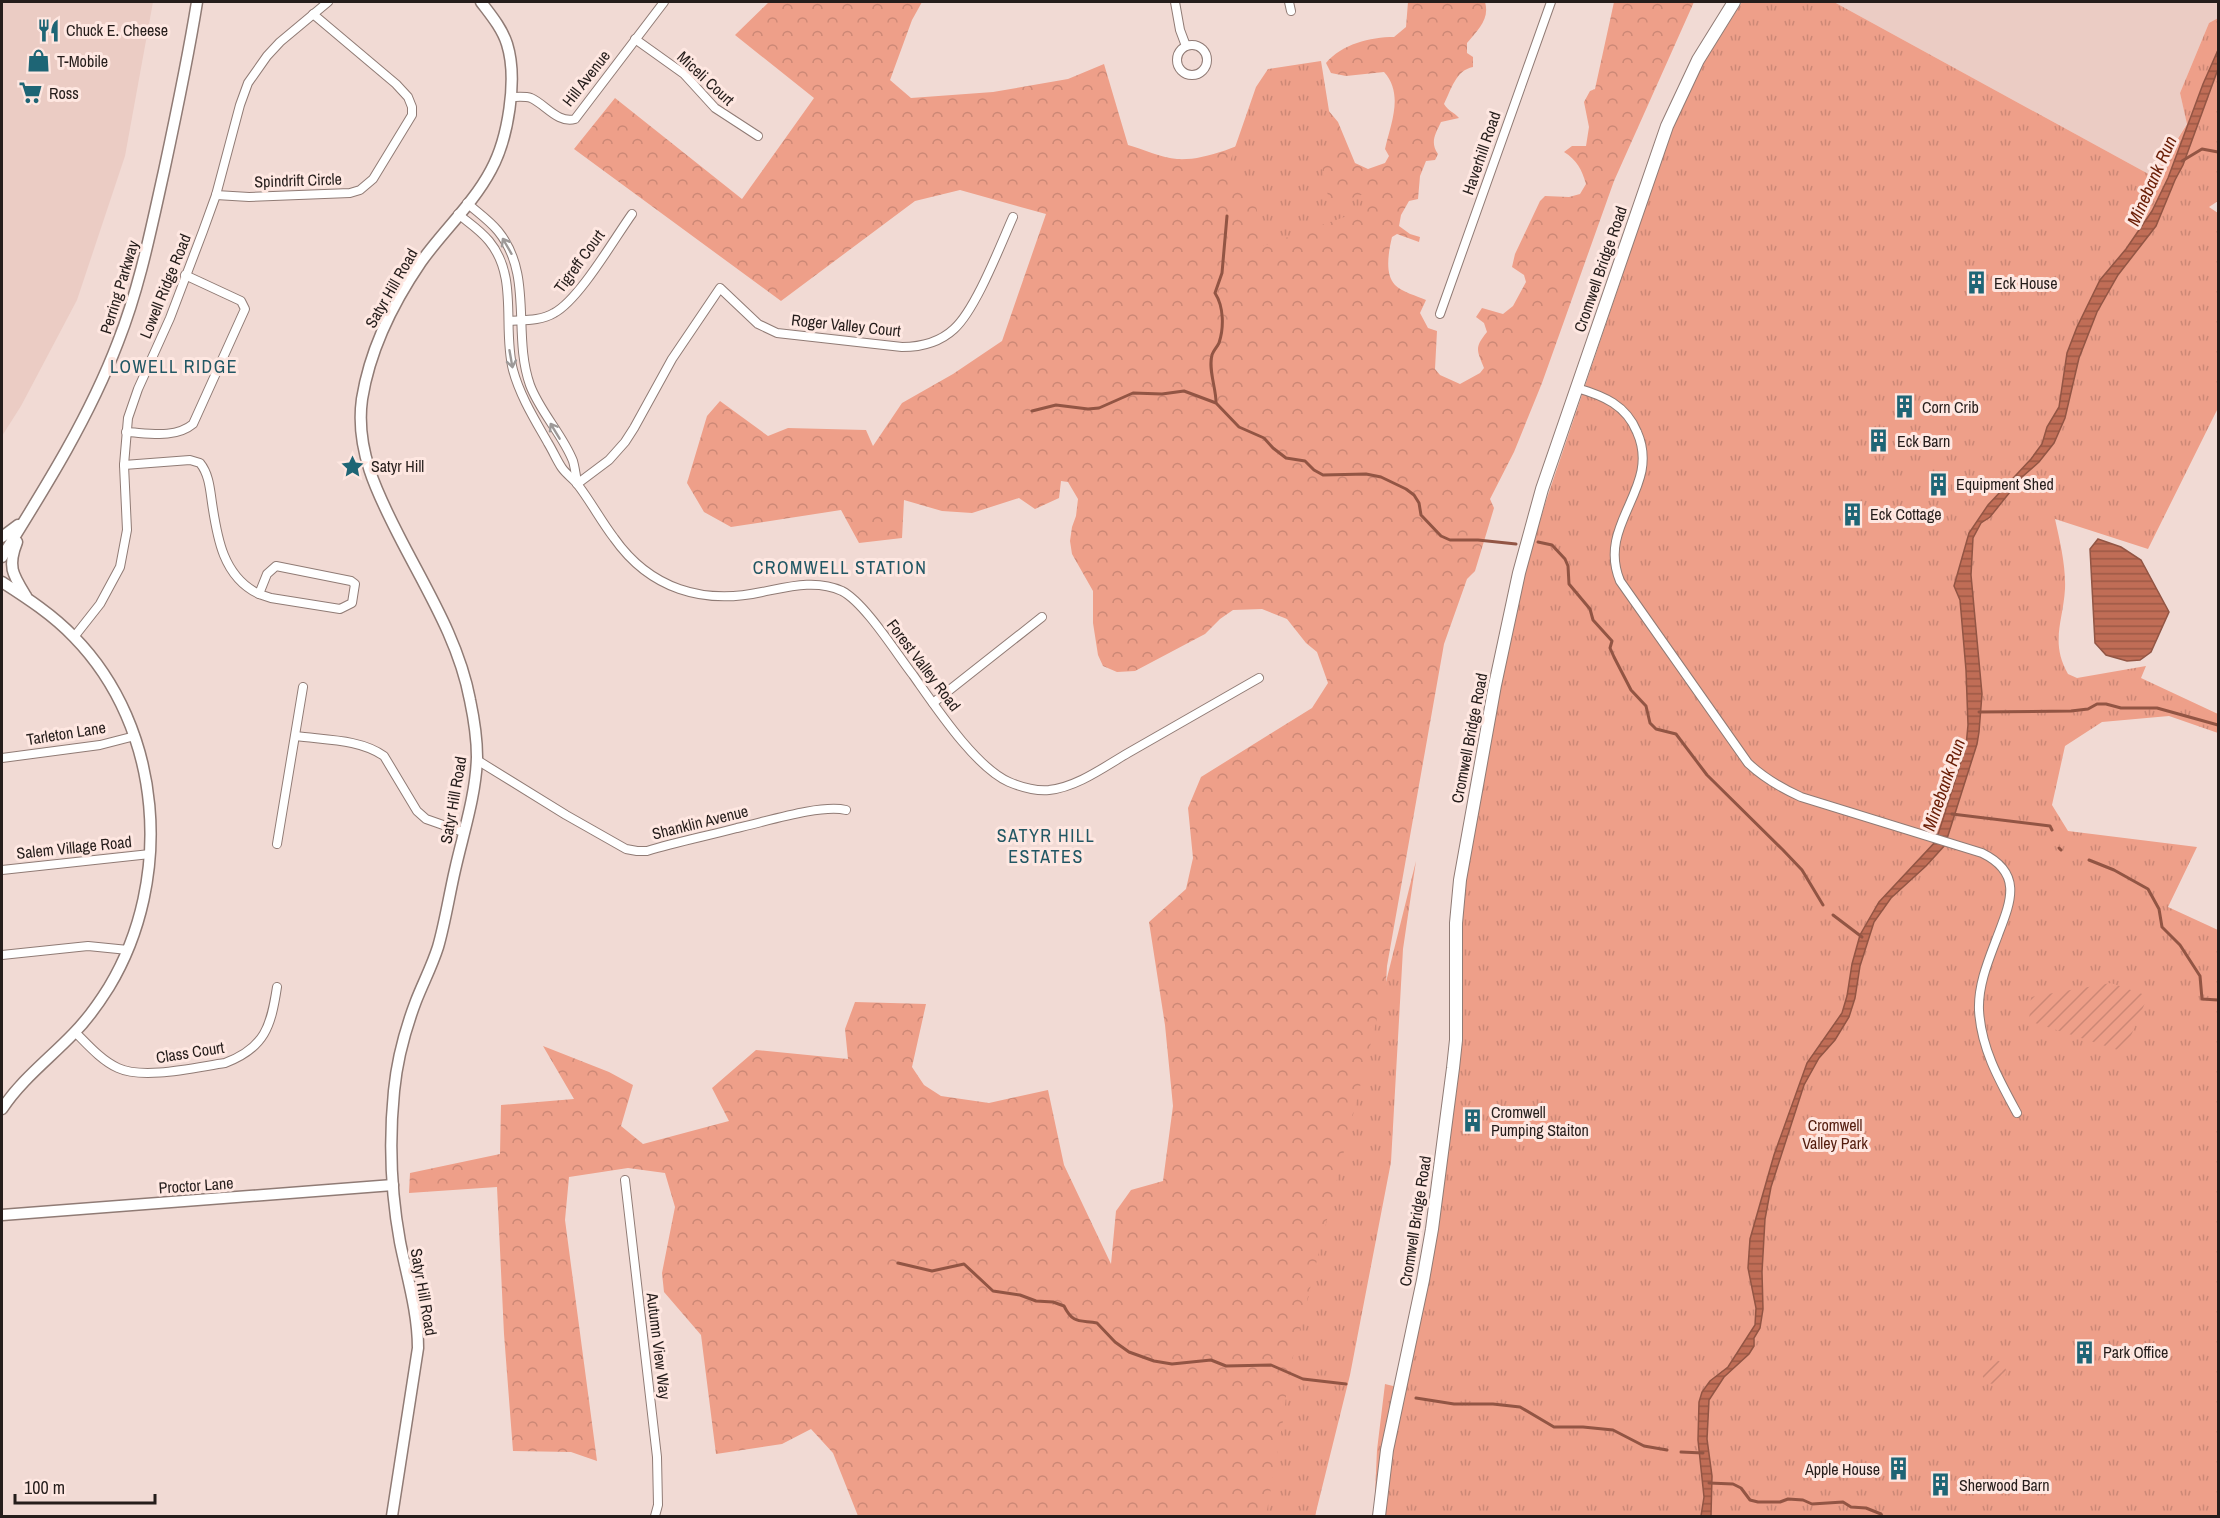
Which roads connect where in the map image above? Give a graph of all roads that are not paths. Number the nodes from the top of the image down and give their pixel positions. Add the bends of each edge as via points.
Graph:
1 (197, 2) edge
2 (328, 2) edge
3 (480, 2) edge
4 (664, 2) edge
5 (1175, 2) edge
6 (1551, 2) edge
7 (1734, 2) edge
8 (313, 14) junction
9 (635, 39) junction
10 (1186, 46) dead end
11 (511, 97) junction
12 (758, 136) dead end
13 (216, 195) junction
14 (467, 203) junction
15 (458, 214) junction
16 (632, 214) dead end
17 (1013, 217) dead end
18 (185, 275) junction
19 (1440, 314) dead end
20 (508, 321) junction
21 (521, 321) junction
22 (1577, 388) junction
23 (126, 432) junction
24 (124, 465) junction
25 (577, 484) junction
26 (27, 516) junction
27 (2, 537) edge
28 (2, 557) edge
29 (2, 582) edge
30 (259, 594) junction
31 (27, 598) junction
32 (1042, 617) dead end
33 (74, 637) junction
34 (1259, 678) dead end
35 (303, 687) dead end
36 (933, 703) junction
37 (135, 736) junction
38 (296, 736) junction
39 (2, 758) edge
40 (477, 760) junction
41 (846, 810) dead end
42 (463, 832) junction
43 (277, 844) dead end
44 (150, 854) junction
45 (2, 870) edge
46 (128, 950) junction
47 (2, 955) edge
48 (277, 987) dead end
49 (75, 1032) junction
50 (2, 1109) edge
51 (2017, 1113) dead end
52 (626, 1180) dead end
53 (393, 1185) junction
54 (2, 1215) edge
55 (392, 1516) edge
56 (656, 1516) edge
57 (1379, 1516) edge

1 - 26 street, Perring Parkway via 138,283 98,388
2 - 8 street, Lowell Ridge Road
3 - 11 street, Satyr Hill Road via 507,43
4 - 9 street, Hill Avenue
5 - 10 street
6 - 19 street, Haverhill Road
7 - 22 main road, Cromwell Bridge Road via 1698,60 1667,126
8 - 13 street, Lowell Ridge Road via 267,56 248,83
8 - 13 street, Spindrift Circle via 396,84 411,102 412,115 373,179 360,190 269,197
9 - 11 street, Hill Avenue via 574,119 561,118 530,97
9 - 12 street, Miceli Court via 684,74 715,108
11 - 14 street, Satyr Hill Road via 496,160
13 - 18 street, Lowell Ridge Road
14 - 15 street, Satyr Hill Road
21 -> 14 street, Forest Valley Road via 520,285 513,256 497,230
15 - 20 street, Forest Valley Road via 488,239 499,256 508,286
15 - 40 street, Satyr Hill Road via 420,264 387,319 370,365 361,416 366,461 376,490 457,653 475,724
16 - 21 street, Tigreff Court via 566,306 547,317
17 - 25 street, Roger Valley Court via 963,319 946,334 919,347 777,333 758,324 720,288 672,358 625,442 609,460
18 - 23 street, Lowell Ridge Road via 138,389
18 - 23 street via 241,301 245,309 193,424 176,434
20 - 21 street, Tigreff Court
20 -> 25 street, Forest Valley Road via 511,361 524,401 562,469
25 -> 21 street, Forest Valley Road via 573,461 531,386 523,358
22 - 51 street via 1615,403 1634,423 1640,437 1644,463 1641,477 1615,540 1615,569 1620,581 1736,749 1762,776 1781,788 1982,853 1997,862 2008,878 2008,910 1985,972 1979,1009 1993,1068
22 - 57 main road, Cromwell Bridge Road via 1542,489 1519,573 1460,880 1456,1040 1449,1102 1432,1229 1387,1450
23 - 24 street, Lowell Ridge Road
24 - 30 street via 190,460 200,463 206,472 225,558 244,586
24 - 33 street, Lowell Ridge Road via 127,530 120,567 100,604
25 - 36 street, Forest Valley Road via 630,558 654,577 683,590 701,596 740,597 804,584 846,593 880,631
26 - 27 street
26 - 28 street, Perring Parkway
26 - 31 street via 11,562
29 - 31 street
30 - 30 street via 267,574 276,566 338,577 351,581 356,589 352,603 340,609
31 - 33 street
32 - 36 street
33 - 37 street via 114,691
34 - 36 street, Forest Valley Road via 1082,779 1049,790 1015,784 993,772
35 - 38 street
37 - 39 street, Tarleton Lane via 100,745
37 - 44 street via 148,797
38 - 42 street via 376,751 384,756 417,811 426,819
38 - 43 street
40 - 41 street, Shanklin Avenue via 571,818 626,849 638,851 788,816
40 - 42 street, Satyr Hill Road
42 - 53 street, Satyr Hill Road via 438,946 402,1043 392,1112
44 - 45 street, Salem Village Road
44 - 46 street via 142,908
46 - 47 street via 88,946
46 - 49 street via 108,987
48 - 49 street, Class Court via 272,1017 260,1041 225,1063 131,1073 116,1068
49 - 50 street via 29,1075
52 - 56 street, Autumn View Way via 659,1475
53 - 54 street, Proctor Lane
53 - 55 street, Satyr Hill Road via 418,1348

